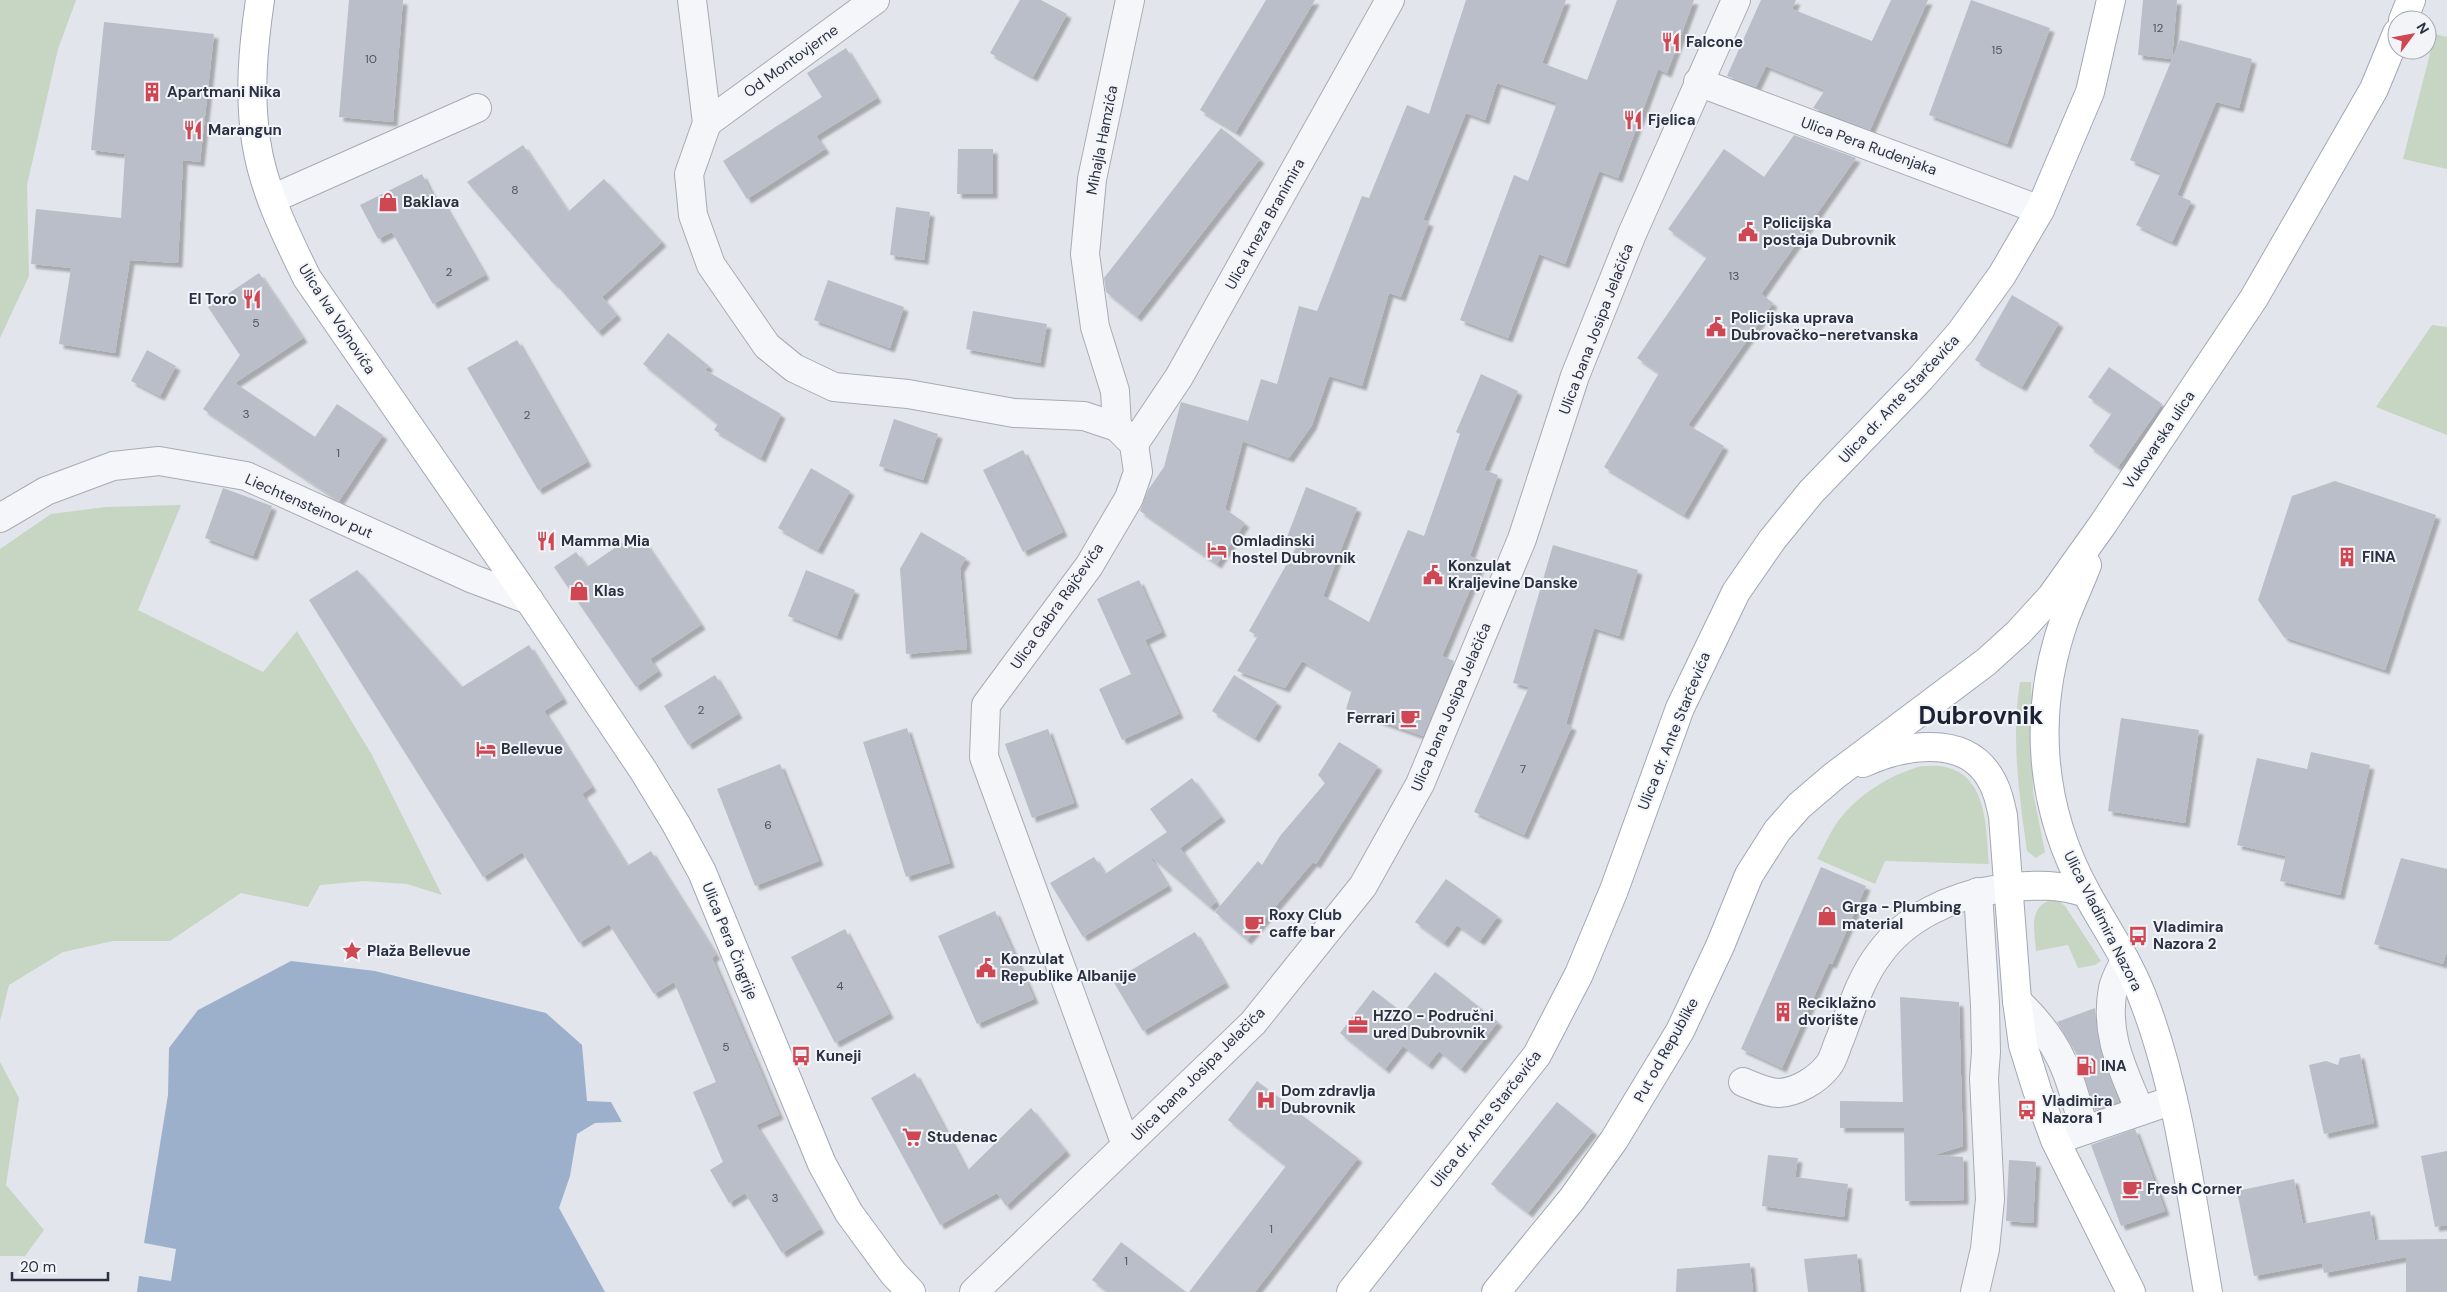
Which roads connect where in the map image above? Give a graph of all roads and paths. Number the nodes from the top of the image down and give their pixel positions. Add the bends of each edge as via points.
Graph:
1 (260, 0) edge
2 (692, 0) edge
3 (875, 0) edge
4 (1130, 0) edge
5 (1390, 0) edge
6 (1736, 0) edge
7 (2111, 0) edge
8 (2387, 57) edge
9 (1698, 82) junction
10 (477, 108) dead end
11 (707, 123) junction
12 (272, 199) junction
13 (2040, 210) junction
14 (1126, 435) junction
15 (0, 518) edge
16 (2103, 524) junction
17 (529, 600) junction
18 (1834, 776) junction
19 (2010, 887) junction
20 (1978, 892) junction
21 (2086, 893) junction
22 (2125, 960) junction
23 (2016, 1001) junction
24 (1743, 1082) dead end
25 (2173, 1100) junction
26 (2140, 1111) junction
27 (2084, 1130) junction
28 (2056, 1140) junction
29 (1126, 1145) junction
30 (911, 1292) edge
31 (974, 1292) edge
32 (1351, 1292) edge
33 (1496, 1292) edge
34 (1975, 1292) edge
35 (2131, 1292) edge
36 (2208, 1292) edge

1 - 12 main road, Ulica Iva Vojnovića via 252,86 256,143
2 - 11 street
3 - 11 street, Od Montovjerne
4 - 14 street, Mihajla Hamzića via 1092,179 1085,254 1095,327
5 - 14 street, Ulica kneza Branimira via 1179,377
6 - 9 street, Ulica bana Josipa Jelačića
7 - 13 main road, Ulica dr. Ante Starčevića via 2090,92
8 - 16 main road, Vukovarska ulica via 2374,89 2254,298
9 - 13 street, Ulica Pera Rudenjaka
9 - 29 street, Ulica bana Josipa Jelačića via 1575,376 1522,539 1420,784 1363,886 1253,1023
10 - 12 street
11 - 14 street via 689,174 693,215 711,265 767,346 794,368 834,387 908,394 1014,412 1084,416
12 - 17 main road, Ulica Iva Vojnovića via 307,278
13 - 32 main road, Ulica dr. Ante Starčevića via 2002,276 1961,332 1811,492 1736,592 1680,708 1614,890 1579,974 1537,1056
14 - 29 street, Ulica Gabra Rajčevića via 1138,472 1129,498 1089,566 986,705 984,757
15 - 17 street, Liechtensteinov put via 46,491 113,466 159,462 246,476 474,579
16 - 18 main road, Vukovarska ulica via 2051,597 2019,632 1986,662
16 - 21 main road, Ulica Vladimira Nazora via 2064,620 2044,715 2044,766 2054,817
17 - 30 main road, Ulica Pera Čingrije via 676,824 702,872 822,1164 850,1213 893,1273
18 - 19 main road via 1872,759 1910,749 1956,749 1976,761 1989,776 1998,795
18 - 33 main road, Put od Republike via 1799,806 1762,852 1680,1031 1630,1115 1572,1199
19 - 20 street
19 - 21 main road via 2050,884
19 - 23 main road
20 - 24 street via 1930,912 1903,929 1879,954 1861,987 1829,1066 1807,1085 1779,1093
20 - 34 street via 1990,1199
21 - 22 main road, Ulica Vladimira Nazora
22 - 25 main road, Ulica Vladimira Nazora via 2145,1002 2162,1052
22 - 26 street via 2113,986 2109,1023
23 - 27 street via 2050,1036 2077,1100
23 - 28 main road via 2024,1046
25 - 26 street
25 - 36 main road, Ulica Vladimira Nazora
26 - 27 street
27 - 28 street
28 - 35 main road
29 - 31 street, Ulica bana Josipa Jelačića

